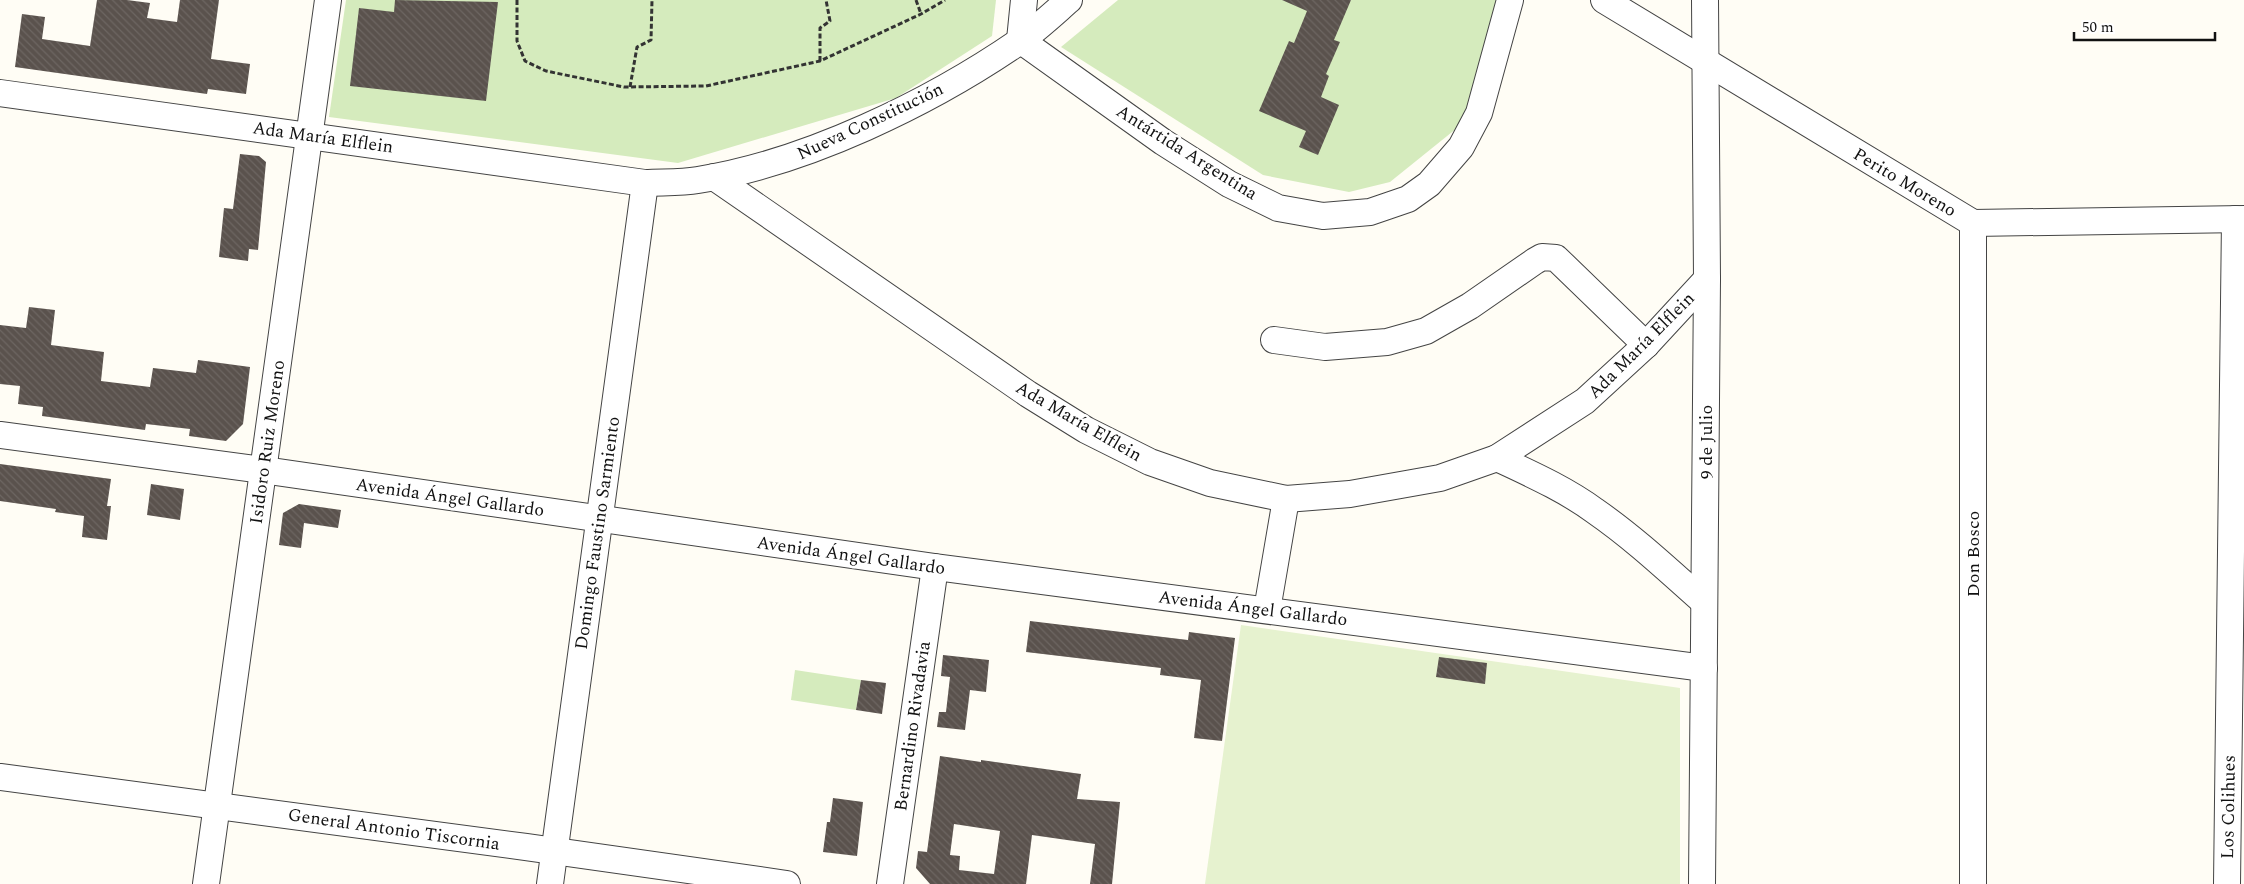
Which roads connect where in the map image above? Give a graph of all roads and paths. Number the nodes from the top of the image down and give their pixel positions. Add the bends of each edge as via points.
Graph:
1 (328, 0) edge
2 (517, 0) edge
3 (652, 0) edge
4 (826, 0) edge
5 (916, 0) edge
6 (945, 0) edge
7 (1024, 0) edge
8 (1069, 0) edge
9 (1510, 0) edge
10 (1604, 0) edge
11 (1705, 0) edge
12 (921, 14) junction
13 (1020, 40) junction
14 (820, 61) junction
15 (1705, 61) junction
16 (630, 87) junction
17 (0, 93) edge
18 (311, 136) junction
19 (714, 177) junction
20 (645, 183) junction
21 (2240, 219) edge
22 (1973, 223) junction
23 (1707, 279) junction
24 (1274, 340) dead end
25 (1646, 345) junction
26 (0, 435) edge
27 (1497, 458) junction
28 (263, 470) junction
29 (1286, 498) junction
30 (599, 519) junction
31 (935, 567) junction
32 (1704, 602) junction
33 (1267, 610) junction
34 (1704, 668) junction
35 (0, 776) edge
36 (218, 805) junction
37 (554, 851) junction
38 (206, 884) edge
39 (550, 884) edge
40 (787, 884) edge
41 (890, 884) edge
42 (1702, 884) edge
43 (1973, 884) edge
44 (2227, 884) edge

1 - 18 street, Isidoro Ruiz Moreno
2 - 16 path via 517,41 525,61 546,71
3 - 16 path via 651,40 637,47
4 - 14 path via 830,21 820,28
5 - 12 path
6 - 12 path
7 - 13 street
8 - 13 street, Nueva Constitución
9 - 13 street, Antártida Argentina via 1479,113 1461,147 1429,184 1408,199 1370,212 1324,216 1278,208 1229,184 1163,142
10 - 15 street, Perito Moreno
11 - 15 street, 9 de Julio
12 - 14 path
13 - 19 street, Nueva Constitución via 955,82 852,133 786,160
14 - 16 path via 706,86
15 - 22 street, Perito Moreno
15 - 23 street, 9 de Julio
17 - 18 street, Ada María Elflein
18 - 20 street, Ada María Elflein
18 - 28 street, Isidoro Ruiz Moreno
19 - 20 street, Nueva Constitución
19 - 29 street, Ada María Elflein via 1028,394 1086,430 1150,462 1202,480
20 - 30 street, Domingo Faustino Sarmiento
21 - 22 street, Perito Moreno
21 - 44 street, Los Colihues
22 - 43 street, Don Bosco
23 - 25 street, Ada María Elflein
23 - 32 street, 9 de Julio
24 - 25 street via 1325,348 1387,342 1426,331 1470,306 1535,261 1549,257 1556,258
25 - 27 street, Ada María Elflein via 1585,401
26 - 28 street, Avenida Ángel Gallardo
27 - 29 street, Ada María Elflein via 1431,479 1350,494
27 - 32 street via 1546,481 1594,510
28 - 30 street, Avenida Ángel Gallardo
28 - 36 street, Isidoro Ruiz Moreno
29 - 33 street
30 - 31 street, Avenida Ángel Gallardo
30 - 37 street, Domingo Faustino Sarmiento
31 - 33 street, Avenida Ángel Gallardo
31 - 41 street, Bernardino Rivadavia
32 - 34 street, 9 de Julio
33 - 34 street, Avenida Ángel Gallardo
34 - 42 street, 9 de Julio
35 - 36 street, General Antonio Tiscornia
36 - 37 street, General Antonio Tiscornia
36 - 38 street, Isidoro Ruiz Moreno
37 - 39 street, Domingo Faustino Sarmiento
37 - 40 street, General Antonio Tiscornia

